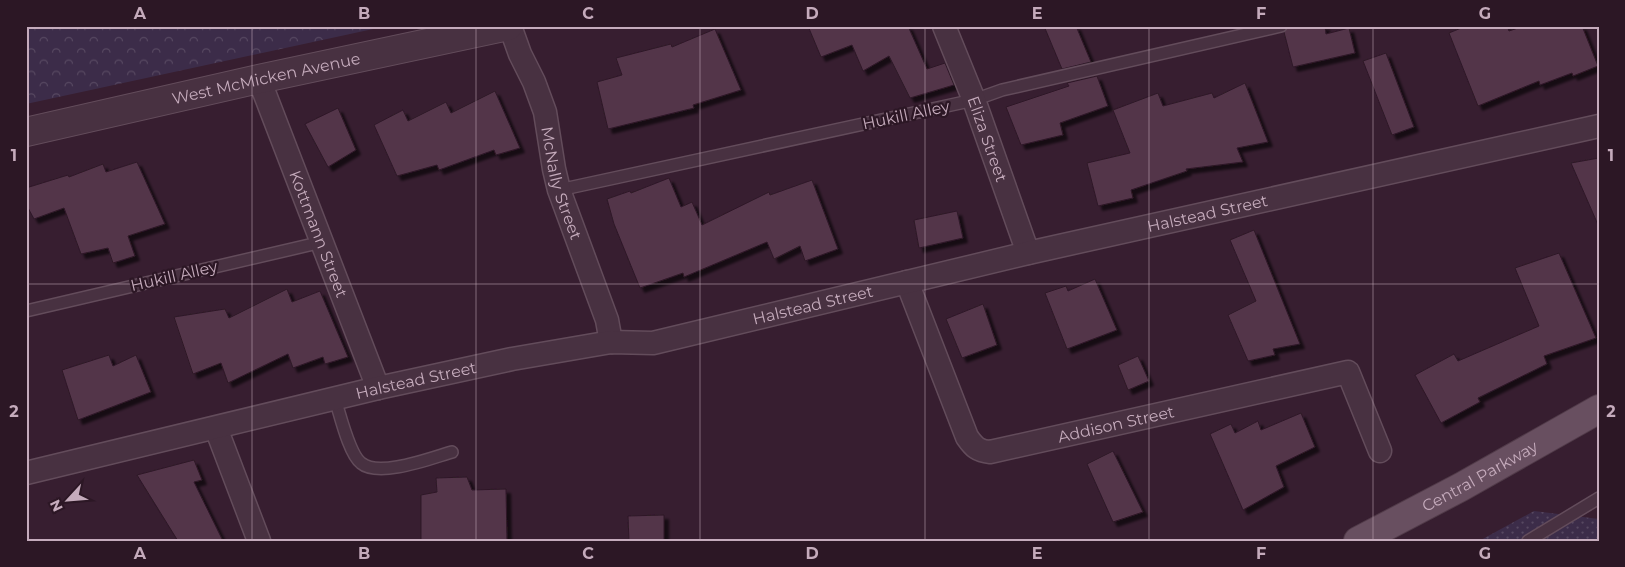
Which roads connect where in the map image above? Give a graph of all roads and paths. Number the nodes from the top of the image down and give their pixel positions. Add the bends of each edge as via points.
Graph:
1 (509, 26) edge
2 (944, 26) edge
3 (1281, 26) edge
4 (259, 79) junction
5 (974, 100) junction
6 (1599, 126) edge
7 (26, 132) edge
8 (559, 190) junction
9 (322, 242) junction
10 (1028, 252) junction
11 (907, 282) junction
12 (26, 311) edge
13 (611, 342) junction
14 (378, 388) junction
15 (335, 399) junction
16 (1599, 410) edge
17 (216, 428) junction
18 (1380, 451) dead end
19 (452, 452) dead end
20 (26, 473) edge
21 (1599, 498) edge
22 (259, 541) edge
23 (1358, 541) edge
24 (1528, 541) edge

1 - 4 street, West McMicken Avenue
1 - 8 street, McNally Street via 545,112
2 - 5 street, Eliza Street
3 - 5 lane, Hukill Alley via 1002,90
4 - 7 street, West McMicken Avenue
4 - 9 street, Kottmann Street
5 - 8 lane, Hukill Alley
5 - 10 street, Eliza Street
6 - 10 street, Halstead Street
8 - 13 street, McNally Street via 607,320
9 - 12 lane, Hukill Alley
9 - 14 street, Kottmann Street
10 - 11 street, Halstead Street
11 - 13 street, Halstead Street via 653,343
11 - 18 street, Addison Street via 968,437 981,451 990,452 1348,372
13 - 14 street, Halstead Street
14 - 15 street, Halstead Street
15 - 17 street, Halstead Street
15 - 19 lane via 355,456 368,468 383,469
16 - 23 main road, Central Parkway
17 - 20 street, Halstead Street
17 - 22 street
21 - 24 lane

